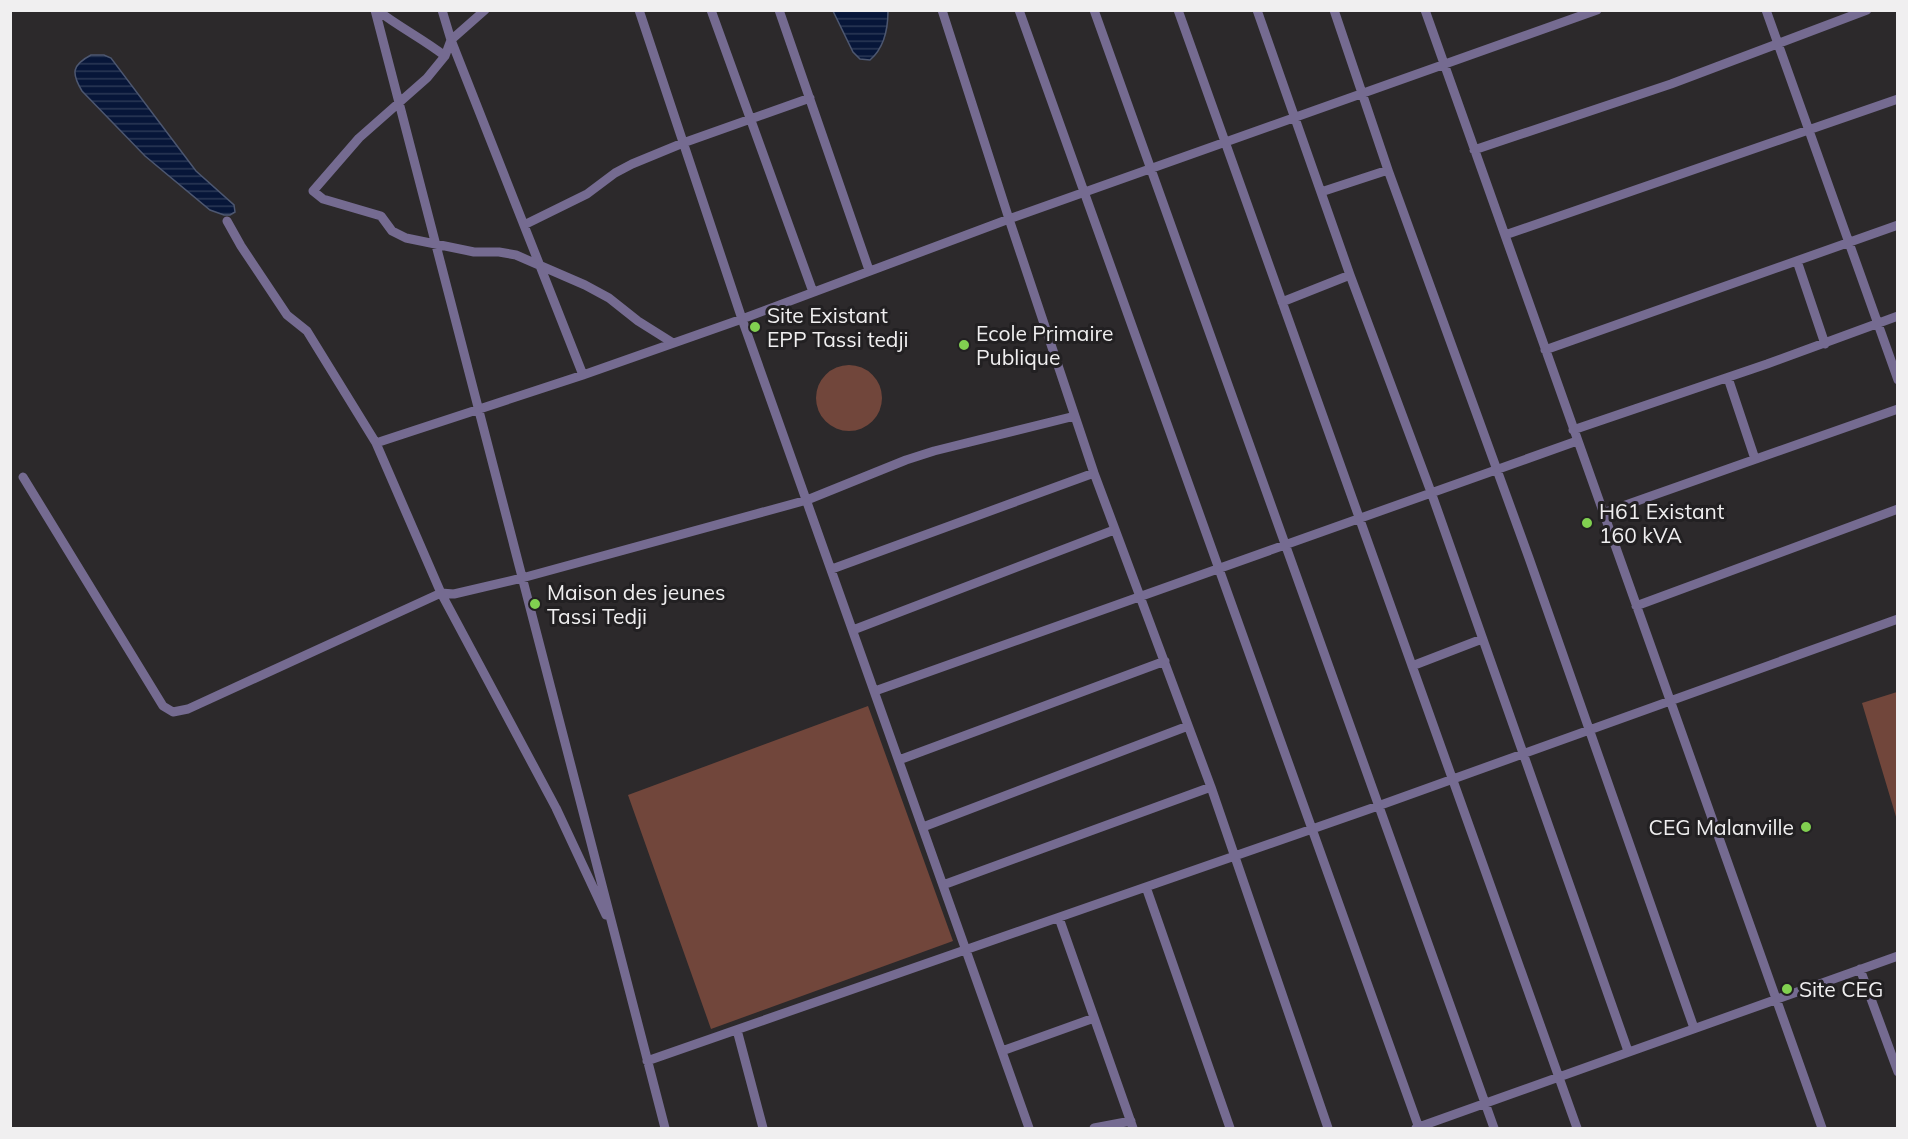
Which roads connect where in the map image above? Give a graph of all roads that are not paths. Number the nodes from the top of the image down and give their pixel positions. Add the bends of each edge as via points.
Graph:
1 (376, 10) edge
2 (442, 10) edge
3 (485, 10) edge
4 (639, 10) edge
5 (711, 10) edge
6 (778, 10) edge
7 (942, 10) edge
8 (1019, 10) edge
9 (1094, 10) edge
10 (1178, 10) edge
11 (1257, 10) edge
12 (1334, 10) edge
13 (1425, 10) edge
14 (1597, 10) edge
15 (1766, 10) edge
16 (1867, 10) edge
17 (451, 40) junction
18 (1777, 43) junction
19 (445, 56) junction
20 (1444, 65) junction
21 (1363, 93) junction
22 (810, 98) junction
23 (1898, 99) edge
24 (399, 102) junction
25 (750, 118) junction
26 (1294, 118) junction
27 (1809, 131) junction
28 (683, 143) junction
29 (1225, 143) junction
30 (1474, 150) junction
31 (1151, 169) junction
32 (1388, 170) junction
33 (1322, 192) junction
34 (1083, 193) junction
35 (1009, 219) junction
36 (227, 221) dead end
37 (524, 225) junction
38 (1898, 225) edge
39 (1504, 235) junction
40 (1848, 243) junction
41 (436, 244) junction
42 (1797, 261) junction
43 (541, 267) junction
44 (869, 270) junction
45 (1350, 275) junction
46 (813, 292) junction
47 (1282, 302) junction
48 (1898, 316) edge
49 (742, 319) junction
50 (1877, 323) junction
51 (673, 343) junction
52 (1825, 344) junction
53 (1545, 350) junction
54 (583, 375) junction
55 (1728, 378) junction
56 (1898, 380) edge
57 (480, 409) junction
58 (1898, 409) edge
59 (1075, 416) junction
60 (1574, 430) junction
61 (1577, 441) junction
62 (376, 443) junction
63 (1755, 459) junction
64 (1496, 470) junction
65 (1094, 473) junction
66 (23, 477) dead end
67 (1431, 492) junction
68 (807, 500) junction
69 (1898, 509) edge
70 (1603, 513) junction
71 (1359, 518) junction
72 (1114, 530) junction
73 (1285, 545) junction
74 (1218, 567) junction
75 (832, 569) junction
76 (522, 578) junction
77 (441, 593) junction
78 (1138, 596) junction
79 (1636, 606) junction
80 (1898, 619) edge
81 (853, 630) junction
82 (1482, 639) junction
83 (1165, 662) junction
84 (1412, 666) junction
85 (875, 691) junction
86 (1671, 700) junction
87 (1188, 726) junction
88 (1589, 729) junction
89 (1522, 753) junction
90 (899, 760) junction
91 (1452, 778) junction
92 (1211, 787) junction
93 (1377, 806) junction
94 (923, 827) junction
95 (1312, 828) junction
96 (1235, 855) junction
97 (943, 885) junction
98 (1146, 887) junction
99 (1059, 918) junction
100 (616, 936) junction
101 (966, 951) junction
102 (1898, 956) edge
103 (1860, 969) junction
104 (1774, 999) junction
105 (1094, 1017) junction
106 (1694, 1028) junction
107 (737, 1030) junction
108 (1002, 1051) junction
109 (1628, 1052) junction
110 (647, 1061) junction
111 (1898, 1072) edge
112 (1559, 1077) junction
113 (1486, 1104) junction
114 (1132, 1124) edge
115 (1577, 1127) edge
116 (665, 1128) edge
117 (763, 1128) edge
118 (1029, 1128) edge
119 (1094, 1128) edge
120 (1230, 1128) edge
121 (1328, 1128) edge
122 (1418, 1128) edge
123 (1494, 1128) edge
124 (1566, 1128) edge
125 (1822, 1128) edge

1 - 19 street
1 - 24 street
2 - 17 street
3 - 17 street
4 - 28 street
5 - 25 street
6 - 22 street
7 - 35 street
8 - 34 street
9 - 31 street
10 - 29 street
11 - 26 street
12 - 21 street
13 - 20 street
14 - 20 street
15 - 18 street
16 - 18 street
17 - 19 street
17 - 37 street
18 - 27 street
18 - 30 street via 1671,84
19 - 24 street
20 - 21 street
20 - 30 street
21 - 26 street
21 - 32 street
22 - 25 street
22 - 44 street
23 - 27 street
24 - 41 street
24 - 41 street via 359,138 313,190 323,199 381,216 397,234
25 - 28 street
25 - 46 street
26 - 29 street
26 - 33 street
27 - 39 street
27 - 40 street
28 - 37 street via 632,164 587,194
28 - 49 street
29 - 31 street
29 - 47 street
30 - 39 street
31 - 34 street
31 - 73 street
32 - 33 street
32 - 64 street
33 - 45 street
34 - 35 street
34 - 74 street
35 - 44 street
35 - 59 street
36 - 62 street via 287,315 307,331
37 - 43 street
38 - 40 street
39 - 53 street
40 - 42 street
40 - 50 street
41 - 43 street via 516,255
41 - 57 street
42 - 52 street
42 - 53 street
43 - 51 street via 609,298
43 - 54 street
44 - 46 street
45 - 47 street
45 - 67 street
46 - 49 street
47 - 71 street
48 - 50 street
49 - 51 street
49 - 68 street
50 - 52 street
50 - 56 street
51 - 54 street
52 - 55 street
53 - 60 street
54 - 57 street
55 - 60 street
55 - 63 street
57 - 62 street
57 - 76 street
58 - 63 street
59 - 65 street
59 - 68 street via 934,451
60 - 61 street
61 - 64 street
61 - 70 street
62 - 77 street
63 - 70 street
64 - 67 street
64 - 88 street
65 - 72 street
65 - 75 street
66 - 77 street via 163,706 173,712 188,709
67 - 71 street
67 - 82 street
68 - 75 street
68 - 76 street
69 - 79 street
70 - 79 street
71 - 73 street
71 - 84 street
72 - 78 street
72 - 81 street
73 - 74 street
73 - 93 street
74 - 78 street
74 - 95 street
75 - 81 street
76 - 77 street via 454,594
76 - 100 street
77 - 100 street via 556,808
78 - 83 street
78 - 85 street
79 - 86 street
80 - 86 street
81 - 85 street
82 - 84 street
82 - 89 street
83 - 87 street
83 - 90 street
84 - 91 street
85 - 90 street
86 - 88 street
86 - 104 street
87 - 92 street
87 - 94 street
88 - 89 street
88 - 106 street
89 - 91 street
89 - 109 street
90 - 94 street
91 - 93 street
91 - 112 street
92 - 96 street
92 - 97 street
93 - 95 street
93 - 113 street
94 - 97 street
95 - 96 street
95 - 122 street
96 - 98 street
96 - 121 street
97 - 101 street
98 - 99 street
98 - 120 street
99 - 101 street
99 - 105 street
100 - 110 street
101 - 107 street
101 - 108 street
102 - 103 street
103 - 104 street
103 - 111 street
104 - 106 street
104 - 125 street
105 - 108 street
105 - 114 street
106 - 109 street
107 - 110 street
107 - 117 street
108 - 118 street
109 - 112 street
110 - 116 street
112 - 113 street
112 - 115 street
113 - 122 street
113 - 123 street
114 - 119 street
115 - 124 street

